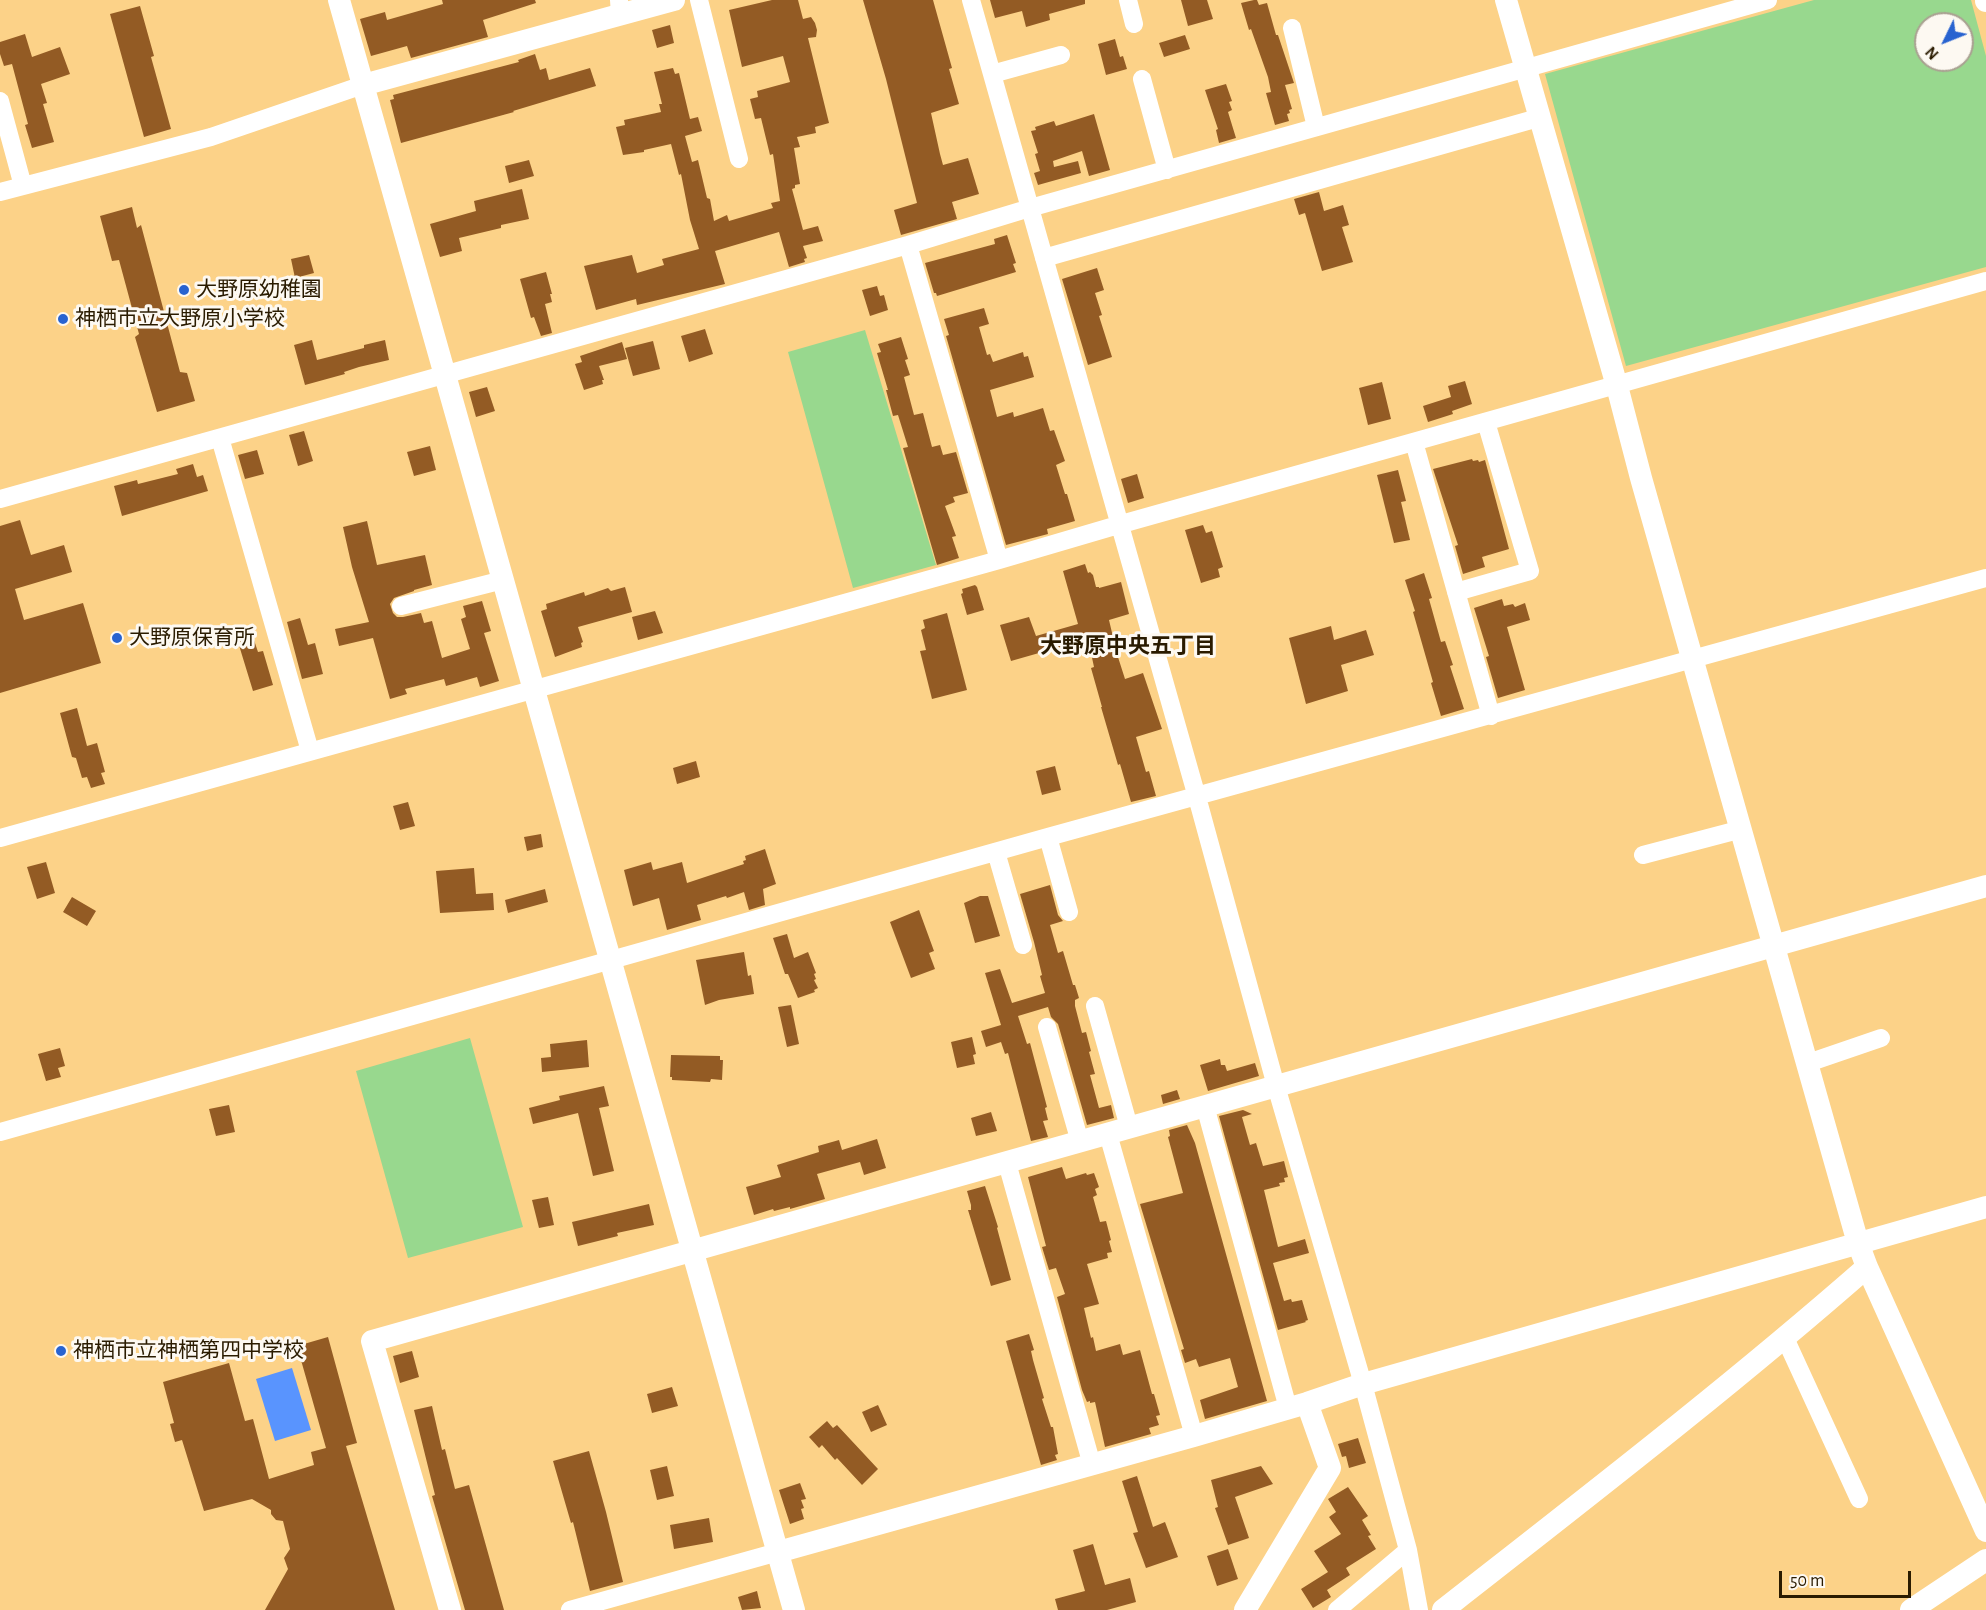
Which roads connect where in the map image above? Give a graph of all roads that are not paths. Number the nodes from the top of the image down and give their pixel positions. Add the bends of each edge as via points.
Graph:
1 (339, 0) edge
2 (674, 0) edge
3 (699, 0) edge
4 (971, 0) edge
5 (1128, 0) edge
6 (1506, 0) edge
7 (1768, 0) edge
8 (619, 8) edge
9 (1134, 24) dead end
10 (1292, 28) dead end
11 (1061, 55) dead end
12 (1525, 68) junction
13 (992, 74) junction
14 (1142, 79) dead end
15 (363, 85) junction
16 (0, 101) edge
17 (1538, 118) junction
18 (1316, 127) junction
19 (739, 159) dead end
20 (1167, 170) junction
21 (23, 186) junction
22 (0, 192) edge
23 (1030, 208) junction
24 (908, 245) junction
25 (1044, 258) junction
26 (1986, 281) edge
27 (446, 375) junction
28 (1617, 386) junction
29 (1486, 422) junction
30 (220, 438) junction
31 (1414, 442) junction
32 (0, 499) edge
33 (1118, 525) junction
34 (999, 560) junction
35 (1986, 578) edge
36 (503, 580) junction
37 (1456, 592) junction
38 (400, 606) dead end
39 (1694, 660) junction
40 (534, 689) junction
41 (1491, 716) junction
42 (310, 751) junction
43 (1197, 797) junction
44 (1742, 829) junction
45 (1048, 837) junction
46 (0, 838) edge
47 (996, 852) junction
48 (1643, 855) dead end
49 (1986, 886) edge
50 (1069, 912) dead end
51 (1023, 945) dead end
52 (1774, 946) junction
53 (610, 962) junction
54 (1095, 1006) dead end
55 (1047, 1027) dead end
56 (1881, 1038) dead end
57 (1808, 1063) junction
58 (1276, 1086) junction
59 (1205, 1106) junction
60 (1119, 1130) junction
61 (0, 1132) edge
62 (1080, 1142) junction
63 (1007, 1163) junction
64 (1986, 1207) edge
65 (1858, 1243) junction
66 (693, 1250) junction
67 (1867, 1267) junction
68 (1785, 1338) junction
69 (1363, 1384) junction
70 (1298, 1406) junction
71 (1194, 1436) junction
72 (1092, 1465) junction
73 (1859, 1499) dead end
74 (1986, 1531) edge
75 (1408, 1550) junction
76 (778, 1552) junction
77 (1986, 1560) edge
78 (450, 1610) edge
79 (570, 1610) edge
80 (794, 1610) edge
81 (1245, 1610) edge
82 (1337, 1610) edge
83 (1419, 1610) edge
84 (1443, 1610) edge
85 (1911, 1610) edge

1 - 15 street
2 - 8 street
3 - 19 street
4 - 13 street
5 - 9 street
6 - 12 street
7 - 12 street
8 - 15 street
10 - 18 street
11 - 13 street
12 - 17 street
12 - 18 street
13 - 23 street
14 - 20 street
15 - 21 street via 211,137
15 - 27 street
16 - 21 street
17 - 25 street
17 - 28 street
18 - 20 street
20 - 23 street
21 - 22 street
23 - 24 street
23 - 25 street
24 - 27 street
24 - 34 street
25 - 33 street
26 - 28 street
27 - 30 street
27 - 36 street
28 - 29 street
28 - 39 street
29 - 31 street
29 - 37 street via 1530,571
30 - 32 street
30 - 42 street
31 - 33 street
31 - 37 street
33 - 34 street
33 - 43 street
34 - 40 street
35 - 39 street
36 - 38 street
36 - 40 street
37 - 41 street
39 - 41 street
39 - 44 street
40 - 42 street
40 - 53 street
41 - 43 street
42 - 46 street
43 - 45 street
43 - 58 street
44 - 48 street
44 - 52 street
45 - 47 street
45 - 50 street
47 - 51 street
47 - 53 street
49 - 52 street
52 - 57 street
52 - 58 street
53 - 61 street
53 - 66 street
54 - 60 street
55 - 62 street
56 - 57 street
57 - 65 street
58 - 59 street
58 - 69 street
59 - 60 street
59 - 70 street
60 - 62 street
60 - 71 street
62 - 63 street
63 - 66 street
63 - 72 street
64 - 65 street
65 - 67 street
65 - 69 street
66 - 76 street
66 - 78 street via 372,1341
67 - 68 street
67 - 74 street
68 - 73 street
68 - 84 street
69 - 70 street
69 - 75 street
70 - 71 street
70 - 81 street via 1330,1468
71 - 72 street
72 - 76 street
75 - 82 street
75 - 83 street
76 - 79 street
76 - 80 street
77 - 85 street

